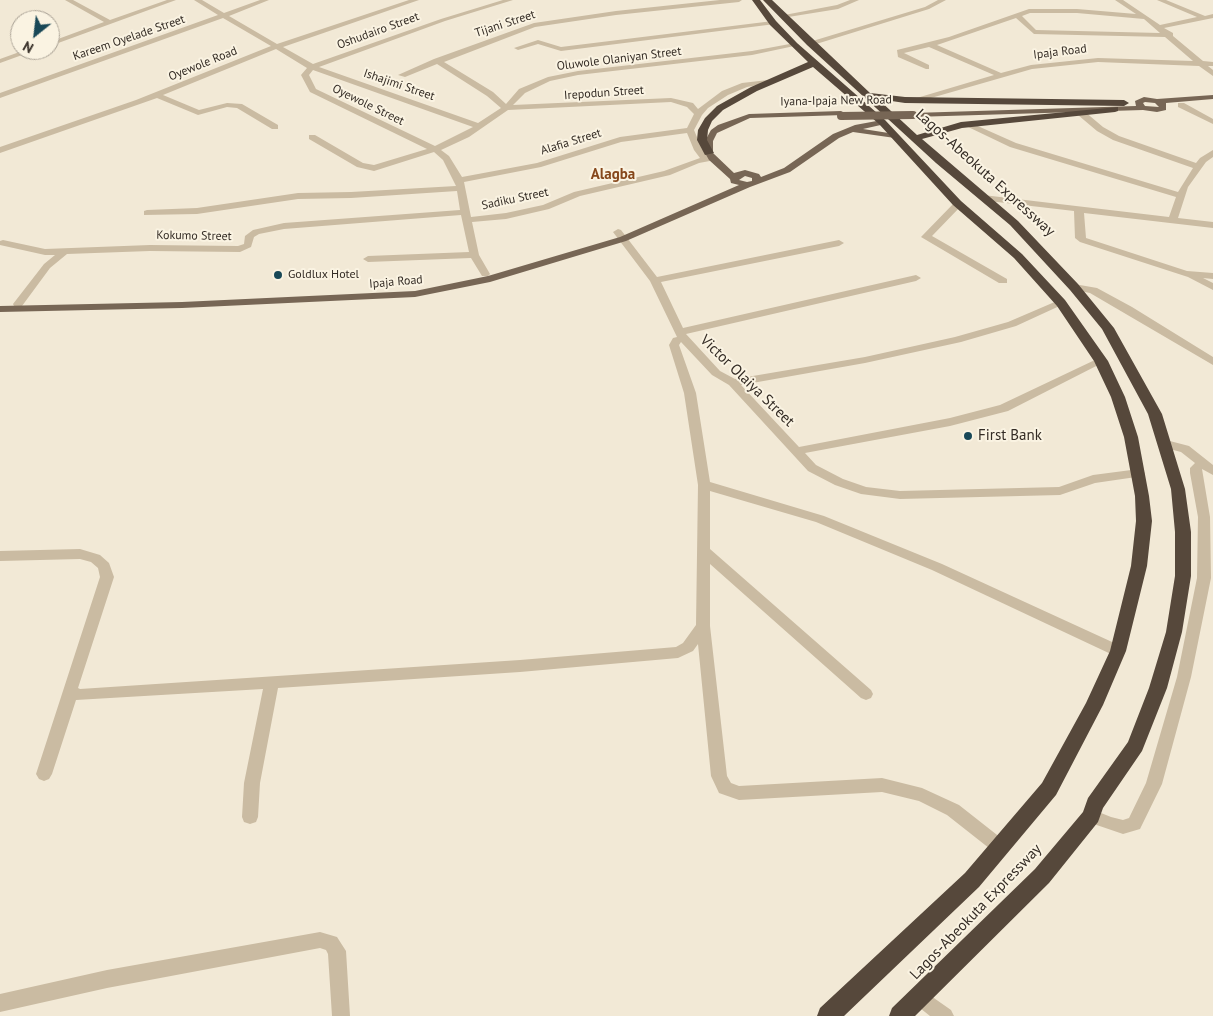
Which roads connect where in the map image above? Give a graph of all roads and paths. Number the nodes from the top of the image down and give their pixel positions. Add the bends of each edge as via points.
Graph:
1 (68, 0) edge
2 (173, 0) edge
3 (197, 0) edge
4 (266, 0) edge
5 (416, 0) edge
6 (510, 0) edge
7 (739, 0) edge
8 (756, 0) edge
9 (767, 0) edge
10 (856, 0) edge
11 (943, 0) edge
12 (1118, 0) edge
13 (1160, 0) edge
14 (225, 15) junction
15 (1017, 15) junction
16 (1146, 17) junction
17 (1209, 17) edge
18 (777, 20) junction
19 (110, 23) junction
20 (1160, 28) junction
21 (1170, 35) junction
22 (60, 40) edge
23 (810, 43) junction
24 (929, 44) junction
25 (795, 45) junction
26 (278, 46) junction
27 (518, 48) dead end
28 (437, 61) junction
29 (814, 62) junction
30 (1213, 64) edge
31 (1203, 65) junction
32 (312, 67) junction
33 (926, 67) dead end
34 (1213, 74) edge
35 (402, 75) dead end
36 (1002, 76) junction
37 (768, 82) junction
38 (157, 95) junction
39 (867, 95) junction
40 (0, 96) edge
41 (1213, 98) edge
42 (914, 100) junction
43 (1160, 104) junction
44 (1181, 105) junction
45 (1119, 106) junction
46 (506, 108) junction
47 (1081, 113) junction
48 (698, 114) junction
49 (841, 114) junction
50 (882, 122) junction
51 (1213, 122) edge
52 (968, 124) junction
53 (478, 126) junction
54 (274, 128) dead end
55 (690, 130) junction
56 (851, 130) junction
57 (895, 136) junction
58 (312, 137) dead end
59 (916, 138) junction
60 (435, 149) junction
61 (0, 150) edge
62 (1213, 153) edge
63 (709, 157) junction
64 (1199, 167) junction
65 (752, 176) junction
66 (735, 180) junction
67 (460, 184) junction
68 (747, 185) junction
69 (1181, 196) junction
70 (983, 198) junction
71 (958, 204) junction
72 (1079, 211) junction
73 (147, 213) dead end
74 (466, 216) junction
75 (1172, 221) junction
76 (1213, 225) edge
77 (621, 235) junction
78 (839, 242) dead end
79 (3, 243) dead end
80 (65, 251) junction
81 (474, 255) junction
82 (368, 259) dead end
83 (484, 274) junction
84 (1186, 274) junction
85 (1213, 276) edge
86 (916, 278) dead end
87 (655, 280) junction
88 (1002, 281) dead end
89 (1074, 287) junction
90 (1213, 287) edge
91 (1062, 303) junction
92 (0, 304) edge
93 (18, 304) junction
94 (0, 309) edge
95 (681, 335) junction
96 (1101, 361) junction
97 (1213, 362) edge
98 (733, 383) junction
99 (1166, 444) junction
100 (797, 451) junction
101 (1208, 467) edge
102 (1138, 473) junction
103 (704, 485) junction
104 (702, 549) junction
105 (0, 556) edge
106 (703, 626) junction
107 (1118, 651) junction
108 (271, 684) junction
109 (71, 693) junction
110 (866, 694) dead end
111 (44, 774) dead end
112 (1091, 816) junction
113 (250, 817) dead end
114 (999, 848) junction
115 (921, 998) junction
116 (0, 1003) edge
117 (341, 1016) edge
118 (828, 1016) edge
119 (900, 1016) edge
120 (945, 1016) edge

1 - 19 street
2 - 19 street
3 - 14 street
4 - 14 street, Kareem Oyelade Street
5 - 26 street, Oyewole Road
6 - 32 street, Oshudairo Street via 443,20
7 - 28 street, Tijani Street via 534,25
8 - 18 highway, Lagos-Abeokuta Expressway
9 - 18 highway, Lagos-Abeokuta Expressway
10 - 18 street
11 - 23 street via 927,8
12 - 16 street
13 - 17 street
14 - 26 street
14 - 40 street, Kareem Oyelade Street
15 - 16 street via 1029,11 1059,10
15 - 21 street via 1034,32
15 - 24 street
16 - 20 street
17 - 20 street
18 - 23 highway, Lagos-Abeokuta Expressway
18 - 25 highway, Lagos-Abeokuta Expressway
18 - 27 street via 566,48 553,48 538,42
19 - 22 street
20 - 21 street
21 - 31 street
23 - 39 highway, Lagos-Abeokuta Expressway
24 - 33 street via 900,52
24 - 36 street
25 - 29 highway, Lagos-Abeokuta Expressway
25 - 46 street, Oluwole Olaniyan Street via 548,79 522,91
26 - 32 street
26 - 38 street, Oyewole Road
28 - 35 street, Tijani Street
28 - 46 street via 490,94
29 - 37 highway
29 - 50 highway, Lagos-Abeokuta Expressway
30 - 31 street, Ipaja Road
31 - 34 street
31 - 36 street, Ipaja Road via 1080,61 1031,67
32 - 53 street, Ishajimi Street
32 - 60 street, Oyewole Street via 305,75 314,90
36 - 42 street, Ipaja Road
37 - 48 street via 745,85 725,93
37 - 63 highway via 731,101 708,120 702,140
38 - 54 street via 198,113 227,104 238,106
38 - 61 street, Oyewole Road
39 - 42 highway
39 - 59 highway, Lagos-Abeokuta Expressway
41 - 43 main road
41 - 44 main road
42 - 45 highway
43 - 44 main road
43 - 45 main road, Iyana-Ipaja New Road via 1149,99 1141,104
44 - 51 street
45 - 47 highway
45 - 49 main road, Iyana-Ipaja New Road, bridge
46 - 48 street, Irepodun Street via 671,100 690,105
46 - 53 street, Oluwole Olaniyan Street
47 - 52 highway
47 - 64 street via 1100,130 1116,138
48 - 55 street
49 - 63 main road, Iyana-Ipaja New Road via 774,114 738,119 714,132 709,141
49 - 65 main road, Iyana-Ipaja New Road via 751,120 730,128 718,138 718,155 737,171
50 - 56 main road
50 - 57 highway, Lagos-Abeokuta Expressway
52 - 59 highway
52 - 69 street via 1032,152
53 - 60 street, Oluwole Olaniyan Street
55 - 63 street via 698,150
55 - 67 street, Alafia Street via 620,140
56 - 57 main road
56 - 65 main road via 824,143 781,172
57 - 71 highway, Lagos-Abeokuta Expressway
58 - 60 street, Oluwole Olaniyan Street via 370,168
59 - 70 highway, Lagos-Abeokuta Expressway
60 - 67 street, Oyewole Street via 451,162
62 - 64 street
63 - 66 main road
63 - 74 street, Sadiku Street via 667,173 577,194 528,212
64 - 69 street via 1184,186
65 - 66 main road, Ipaja Road
65 - 68 main road, Ipaja Road
66 - 68 main road
66 - 77 main road, Ipaja Road via 713,196
67 - 73 street, Alafia Street via 351,195 298,196 197,211
67 - 74 street, Oyewole Street
68 - 77 main road, Ipaja Road
69 - 75 street
70 - 72 street
70 - 89 highway, Lagos-Abeokuta Expressway via 1014,223
71 - 88 street via 926,237
71 - 91 highway, Lagos-Abeokuta Expressway via 1018,256
72 - 75 street
72 - 84 street via 1080,238 1083,240
74 - 80 street, Kokumo Street via 284,226 256,232 250,236 248,245 240,249
74 - 81 street, Oyewole Street
75 - 76 street
77 - 83 main road, Ipaja Road
77 - 87 street, Victor Olaiya Street
77 - 94 main road, Ipaja Road via 490,279 415,294
78 - 87 street
79 - 80 street, Kokumo Street via 45,252
80 - 93 street via 47,266
81 - 82 street
81 - 83 street, Oyewole Street
83 - 93 main road, Ipaja Road via 373,291
84 - 85 street
84 - 90 street
86 - 95 street
87 - 95 street, Victor Olaiya Street
89 - 97 street via 1093,290
89 - 99 highway, Lagos-Abeokuta Expressway via 1108,328 1156,414
91 - 96 highway, Lagos-Abeokuta Expressway
91 - 98 street via 1012,324 957,340
92 - 93 main road, Ipaja Road
95 - 98 street, Victor Olaiya Street via 716,373
95 - 103 street via 674,345 690,393
96 - 100 street via 1004,408 950,422
96 - 102 highway, Lagos-Abeokuta Expressway via 1118,397
98 - 100 street, Victor Olaiya Street
99 - 101 street via 1185,448
99 - 112 highway, Lagos-Abeokuta Expressway via 1178,488 1183,532 1183,576 1174,632 1158,688 1136,746
100 - 102 street, Victor Olaiya Street via 812,468 839,482 865,491 900,495 1060,490 1093,479
101 - 112 street via 1196,468 1204,517 1204,578 1186,668 1154,784 1134,824 1123,827
102 - 107 highway, Lagos-Abeokuta Expressway via 1144,522 1140,566
103 - 104 street
103 - 107 street via 820,519 937,567
104 - 106 street
104 - 110 street
105 - 109 street via 80,554 95,558 104,566 107,577
106 - 108 street via 688,647 678,652
106 - 114 street via 719,776 725,788 739,793 882,785 922,795 953,810
107 - 114 highway, Lagos-Abeokuta Expressway via 1094,705 1049,789
108 - 109 street
108 - 113 street via 252,783
109 - 111 street
112 - 115 highway, Lagos-Abeokuta Expressway via 1042,876
114 - 118 highway, Lagos-Abeokuta Expressway via 972,880
115 - 119 highway, Lagos-Abeokuta Expressway
115 - 120 street
116 - 117 street via 107,979 320,940 331,943 338,951

